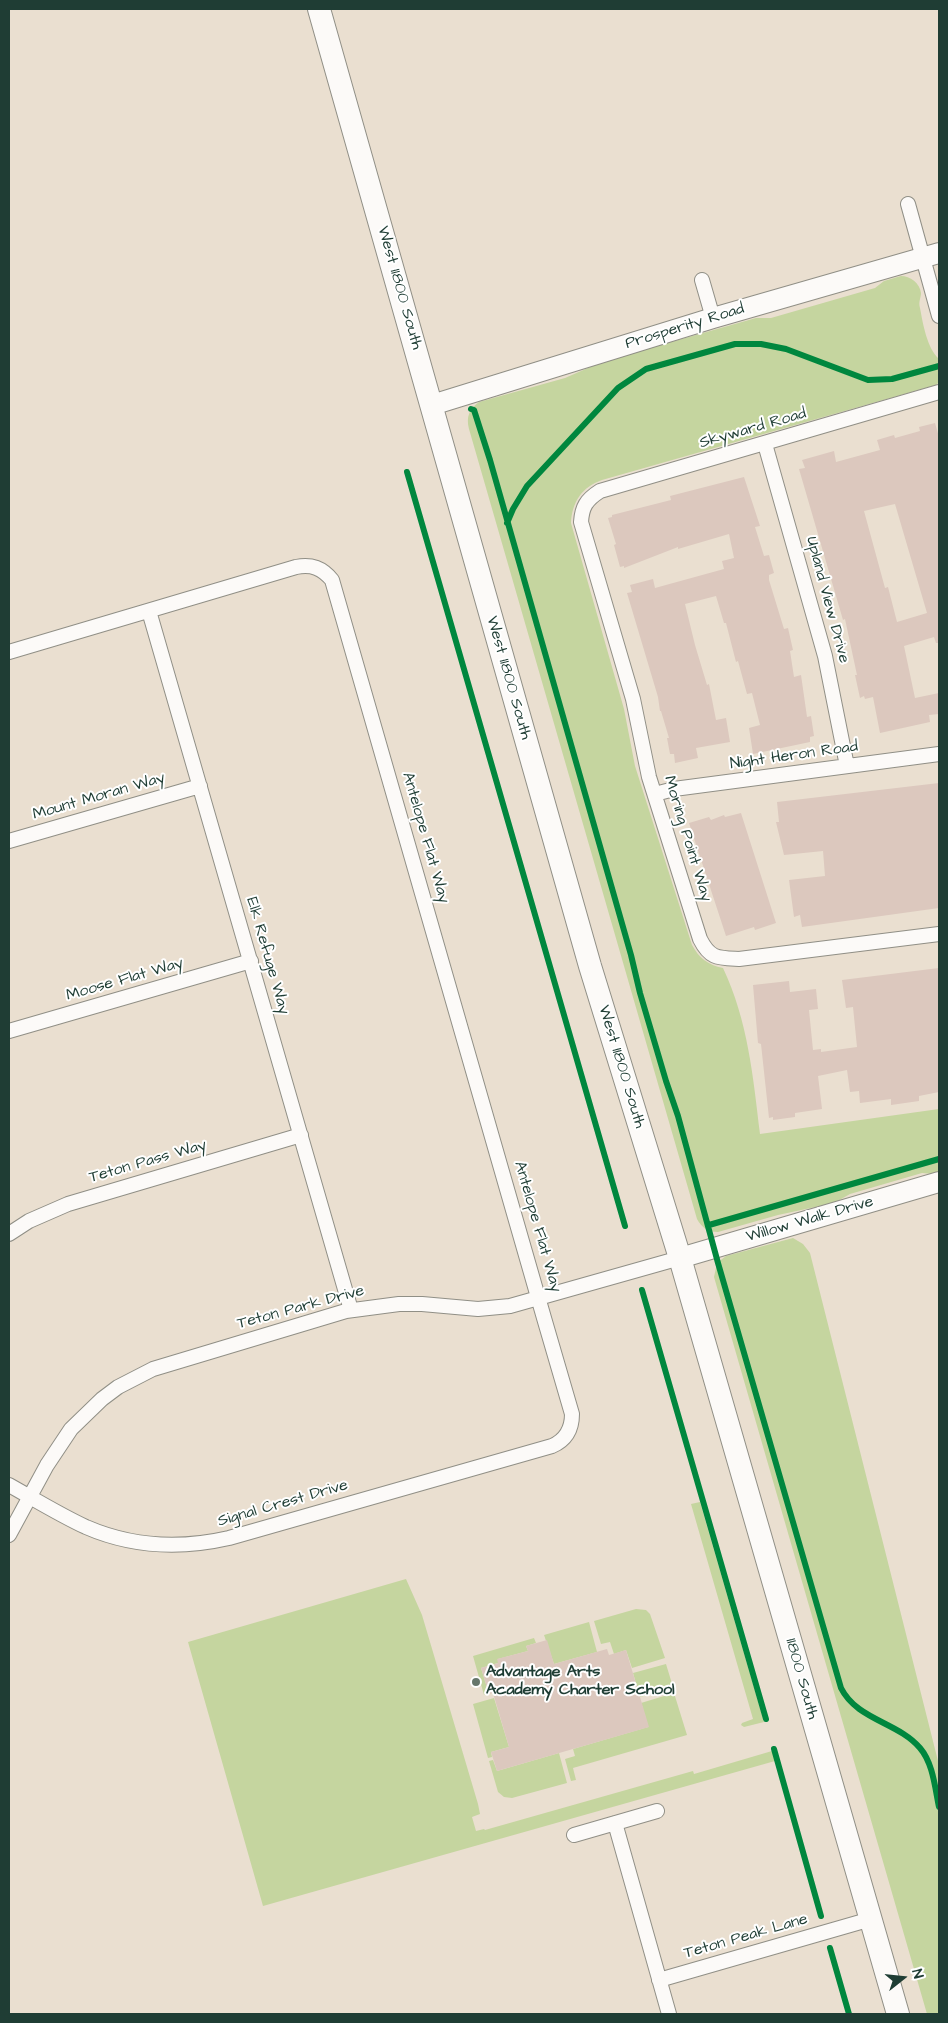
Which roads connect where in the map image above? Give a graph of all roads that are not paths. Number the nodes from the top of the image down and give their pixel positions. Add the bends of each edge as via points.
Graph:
1 (319, 9) edge
2 (908, 204) dead end
3 (931, 255) edge
4 (702, 280) dead end
5 (939, 316) edge
6 (713, 318) junction
7 (939, 392) edge
8 (432, 405) junction
9 (765, 444) junction
10 (582, 508) joint
11 (150, 611) junction
12 (9, 652) edge
13 (939, 754) edge
14 (848, 766) junction
15 (200, 786) junction
16 (655, 794) junction
17 (9, 841) edge
18 (939, 934) edge
19 (251, 961) junction
20 (9, 1031) edge
21 (301, 1135) junction
22 (939, 1182) edge
23 (9, 1234) edge
24 (680, 1258) junction
25 (539, 1299) junction
26 (351, 1310) junction
27 (704, 1344) joint
28 (568, 1433) joint
29 (9, 1484) edge
30 (30, 1496) junction
31 (9, 1535) edge
32 (657, 1811) dead end
33 (614, 1823) junction
34 (574, 1835) dead end
35 (871, 1919) junction
36 (659, 1980) junction
37 (669, 2014) edge
38 (898, 2014) edge

1 - 8 main road, West 11800 South
2 - 3 street
3 - 5 street
3 - 6 street, Prosperity Road
4 - 6 street
6 - 8 street, Prosperity Road
7 - 9 street, Skyward Road
8 - 24 main road, West 11800 South via 587,957
9 - 10 street, Skyward Road via 600,491
9 - 14 street, Upland View Drive via 825,656
10 - 16 street, Moring Point Way via 582,530 633,699
11 - 12 street, Antelope Flat Way
11 - 15 street, Elk Refuge Way
11 - 25 street, Antelope Flat Way via 303,566 316,567 332,580
13 - 14 street, Night Heron Road
14 - 16 street, Night Heron Road
15 - 17 street, Mount Moran Way
15 - 19 street, Elk Refuge Way
16 - 18 street, Moring Point Way via 700,939 712,956 739,959
19 - 20 street, Moose Flat Way
19 - 21 street, Elk Refuge Way
21 - 23 street, Teton Pass Way via 68,1204 29,1221
21 - 26 street, Elk Refuge Way
22 - 24 street, Willow Walk Drive
24 - 25 street, Teton Park Drive
24 - 27 main road, West 11800 South
25 - 26 street, Teton Park Drive via 478,1309 399,1304
25 - 28 street, Antelope Flat Way via 572,1414
26 - 30 street, Teton Park Drive via 172,1362 124,1384 102,1399 71,1429
27 - 35 main road, 11800 South
28 - 30 street, Signal Crest Drive via 552,1446 229,1538 194,1544 158,1545 112,1536
29 - 30 street, Signal Crest Drive
30 - 31 street, Teton Park Drive
32 - 33 street
33 - 34 street
33 - 36 street
35 - 36 street, Teton Peak Lane
35 - 38 main road, 11800 South
36 - 37 street

